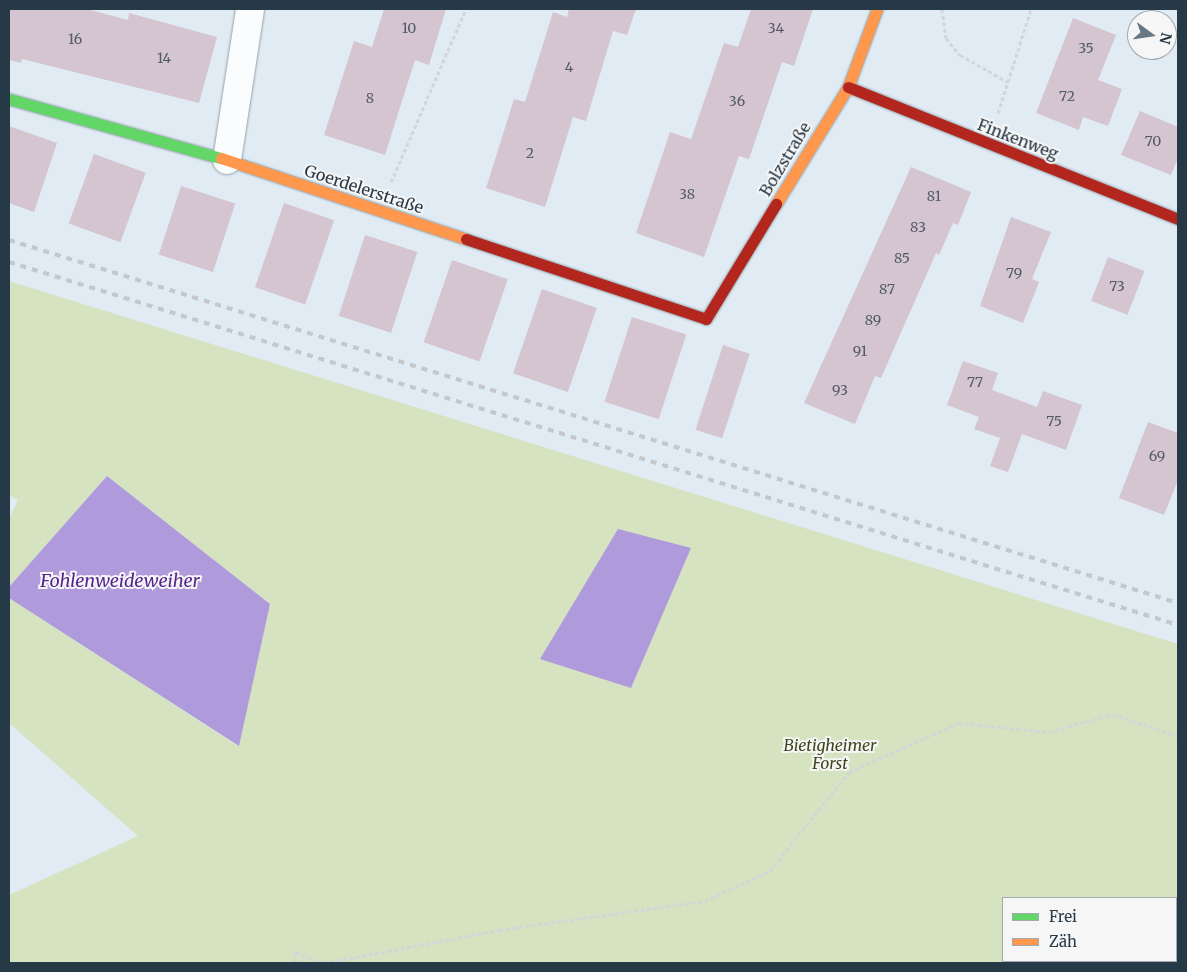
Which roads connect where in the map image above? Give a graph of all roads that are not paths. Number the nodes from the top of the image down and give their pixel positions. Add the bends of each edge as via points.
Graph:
1 (250, 9) edge
2 (877, 9) edge
3 (848, 87) junction
4 (9, 99) edge
5 (227, 160) junction
6 (1178, 219) edge
7 (706, 319) joint

1 - 5 street
2 - 3 street, Bolzstraße
3 - 6 street, Finkenweg
3 - 7 street, Bolzstraße
4 - 5 street, Goerdelerstraße
5 - 7 street, Goerdelerstraße

